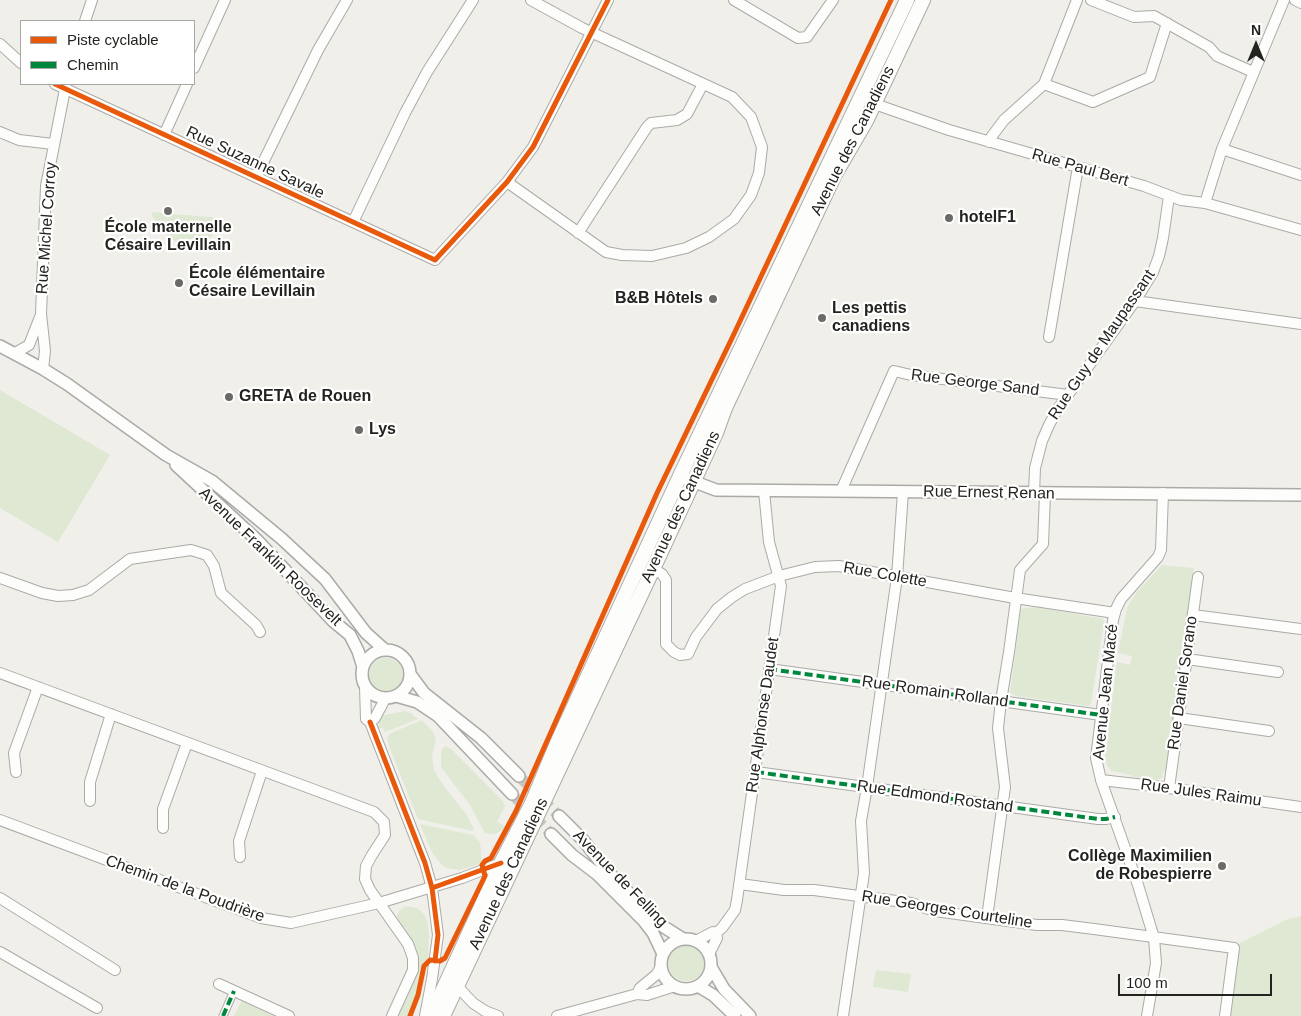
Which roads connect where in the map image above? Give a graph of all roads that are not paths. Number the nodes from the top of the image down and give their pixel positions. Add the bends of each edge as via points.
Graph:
1 (92, 0) edge
2 (225, 0) edge
3 (347, 0) edge
4 (473, 0) edge
5 (531, 0) edge
6 (608, 0) edge
7 (734, 0) edge
8 (833, 0) edge
9 (907, 0) edge
10 (923, 0) edge
11 (1077, 0) edge
12 (1091, 0) edge
13 (1284, 0) edge
14 (1296, 0) edge
15 (1301, 2) edge
16 (747, 3) edge
17 (85, 20) edge
18 (1167, 23) junction
19 (592, 32) junction
20 (0, 44) edge
21 (20, 62) edge
22 (195, 66) edge
23 (1253, 72) junction
24 (703, 84) junction
25 (1044, 84) junction
26 (62, 85) edge
27 (187, 85) edge
28 (860, 98) junction
29 (873, 104) junction
30 (0, 132) edge
31 (164, 135) junction
32 (989, 142) junction
33 (53, 144) junction
34 (1222, 149) junction
35 (1078, 167) junction
36 (1301, 175) edge
37 (256, 177) junction
38 (507, 182) junction
39 (1169, 196) junction
40 (1205, 203) junction
41 (353, 222) junction
42 (1301, 230) edge
43 (578, 233) junction
44 (1135, 301) junction
45 (41, 314) junction
46 (1301, 324) edge
47 (1049, 337) dead end
48 (0, 346) edge
49 (15, 353) junction
50 (43, 369) junction
51 (1068, 395) junction
52 (166, 455) junction
53 (680, 476) junction
54 (693, 482) junction
55 (764, 491) junction
56 (841, 491) junction
57 (902, 492) junction
58 (1039, 494) junction
59 (1163, 494) junction
60 (1301, 495) edge
61 (653, 569) junction
62 (779, 576) junction
63 (897, 577) junction
64 (1198, 577) dead end
65 (0, 578) edge
66 (1015, 598) junction
67 (1115, 613) junction
68 (1193, 615) junction
69 (1301, 629) edge
70 (260, 632) dead end
71 (385, 650) junction
72 (1187, 659) junction
73 (363, 667) junction
74 (769, 669) junction
75 (1278, 672) dead end
76 (0, 673) edge
77 (410, 674) junction
78 (882, 684) junction
79 (38, 687) junction
80 (365, 687) junction
81 (391, 698) junction
82 (1001, 701) junction
83 (111, 714) junction
84 (1102, 715) junction
85 (1178, 718) junction
86 (370, 722) junction
87 (1269, 731) dead end
88 (187, 743) junction
89 (262, 770) junction
90 (16, 772) dead end
91 (756, 772) junction
92 (519, 776) tunnel mouth
93 (1101, 780) junction
94 (868, 787) junction
95 (1169, 788) junction
96 (512, 794) tunnel mouth
97 (90, 801) dead end
98 (1002, 806) junction
99 (1301, 807) edge
100 (559, 816) tunnel mouth
101 (1115, 816) junction
102 (0, 820) edge
103 (163, 828) dead end
104 (551, 834) tunnel mouth
105 (240, 857) dead end
106 (501, 863) junction
107 (740, 884) junction
108 (432, 888) junction
109 (860, 896) junction
110 (0, 898) edge
111 (379, 903) junction
112 (987, 918) junction
113 (716, 933) junction
114 (1154, 938) junction
115 (683, 939) junction
116 (696, 941) junction
117 (0, 952) edge
118 (663, 954) junction
119 (709, 954) junction
120 (661, 966) junction
121 (711, 967) junction
122 (116, 970) dead end
123 (219, 984) dead end
124 (457, 986) junction
125 (674, 986) junction
126 (698, 986) junction
127 (234, 991) junction
128 (637, 994) junction
129 (97, 1008) dead end
130 (223, 1016) edge
131 (289, 1016) edge
132 (392, 1016) edge
133 (425, 1016) edge
134 (431, 1016) edge
135 (443, 1016) edge
136 (498, 1016) edge
137 (559, 1016) edge
138 (735, 1016) edge
139 (750, 1016) edge
140 (843, 1016) edge
141 (1147, 1016) edge
142 (1225, 1016) edge

1 - 17 street
2 - 22 street
3 - 37 street via 318,50
4 - 41 street via 427,72
5 - 19 street
6 - 19 street
7 - 16 street
8 - 16 street via 807,37 798,38
9 - 28 main road, Avenue des Canadiens
10 - 29 main road, Avenue des Canadiens
11 - 25 street
12 - 18 street via 1134,17 1154,16
13 - 23 street
14 - 15 street
18 - 23 street via 1209,46 1217,56
18 - 25 street via 1150,77 1093,102
19 - 24 street
19 - 38 street via 532,147
20 - 21 street
23 - 34 street
24 - 43 street via 687,114 677,120 651,122
24 - 43 street via 732,97 745,110 751,117 762,147 759,173 751,195 734,219 686,248 652,256 606,252
25 - 32 street via 1004,120
26 - 31 street, Rue Suzanne Savale
26 - 33 street, Rue Michel Corroy
27 - 31 street
28 - 29 street, Rue Paul Bert
28 - 53 main road, Avenue des Canadiens
29 - 32 street, Rue Paul Bert
29 - 54 main road, Avenue des Canadiens via 834,176
30 - 33 street via 19,140
31 - 37 street, Rue Suzanne Savale
32 - 35 street, Rue Paul Bert
33 - 45 street, Rue Michel Corroy via 46,186
34 - 36 street
34 - 40 street
35 - 39 street, Rue Paul Bert
35 - 47 street
37 - 41 street, Rue Suzanne Savale
38 - 41 street, Rue Suzanne Savale via 435,260
38 - 43 street
39 - 40 street, Rue Paul Bert
39 - 44 street, Rue Guy de Maupassant via 1159,256
40 - 42 street, Rue Paul Bert
44 - 46 street
44 - 51 street, Rue Guy de Maupassant
45 - 49 street, Rue Michel Corroy via 29,345
45 - 50 street, Rue Michel Corroy
48 - 49 street, Avenue Franklin Roosevelt
49 - 50 street, Avenue Franklin Roosevelt
50 - 52 street, Avenue Franklin Roosevelt
51 - 56 street, Rue George Sand via 894,371
51 - 58 street, Rue Guy de Maupassant via 1042,441 1035,468
52 - 71 street, Avenue Franklin Roosevelt via 212,481 282,539 325,579 366,633
52 - 73 street, Avenue Franklin Roosevelt via 258,541 350,635
53 - 54 street, Rue Ernest Renan
53 - 106 main road, Avenue des Canadiens via 532,802
54 - 55 street, Rue Ernest Renan via 716,490
54 - 61 main road, Avenue des Canadiens
55 - 56 street, Rue Ernest Renan
55 - 62 street, Rue Alphonse Daudet via 769,542
56 - 57 street, Rue Ernest Renan
57 - 58 street, Rue Ernest Renan
57 - 63 street
58 - 59 street, Rue Ernest Renan
58 - 66 street, Rue Guy de Maupassant via 1043,544 1020,570
59 - 60 street, Rue Ernest Renan
59 - 67 street, Avenue Jean Macé via 1161,550 1121,599
61 - 62 street, Rue Colette via 666,580 666,644 680,655 688,654 696,637 717,610 745,589
61 - 124 main road, Avenue des Canadiens
62 - 63 street, Rue Colette via 815,567 839,566
62 - 74 street, Rue Alphonse Daudet via 781,586
63 - 66 street, Rue Colette
63 - 78 street
64 - 68 street, Rue Daniel Sorano
65 - 70 street via 42,594 73,595 89,590 130,559 191,550 207,556 214,566 221,594
66 - 67 street, Rue Colette
66 - 82 street, Rue Guy de Maupassant
67 - 84 street, Avenue Jean Macé
68 - 69 street
68 - 72 street, Rue Daniel Sorano
71 - 73 street via 371,655
71 - 77 street via 404,657
72 - 75 street
72 - 85 street, Rue Daniel Sorano
73 - 80 street
74 - 78 street, Rue Romain Rolland
74 - 91 street, Rue Alphonse Daudet
76 - 79 street
77 - 81 street via 408,686
77 - 92 street via 424,693 481,738
78 - 82 street, Rue Romain Rolland
78 - 94 street
79 - 83 street
79 - 90 street via 14,754
80 - 81 street via 372,694
80 - 86 street via 366,718
81 - 86 street
81 - 96 street via 417,702 438,716
82 - 84 street, Rue Romain Rolland
82 - 98 street, Rue Guy de Maupassant via 998,728 1005,787
83 - 88 street
83 - 97 street via 90,782
84 - 93 street, Avenue Jean Macé via 1096,758
85 - 87 street
85 - 95 street, Rue Daniel Sorano
86 - 108 street
88 - 89 street
88 - 103 street via 163,809
89 - 105 street via 239,841
89 - 111 street via 374,812 384,822 385,835 366,866 365,879
91 - 94 street, Rue Edmond Rostand
91 - 107 street, Rue Alphonse Daudet
93 - 95 street, Rue Jules Raimu
93 - 101 street, Avenue Jean Macé
94 - 98 street, Rue Edmond Rostand
94 - 109 street via 861,821 864,873
95 - 99 street, Rue Jules Raimu
98 - 101 street, Rue Edmond Rostand via 1098,819
98 - 112 street, Rue Guy de Maupassant
100 - 115 street, Avenue de Felling via 633,897 664,927
101 - 114 street, Avenue Jean Macé
102 - 111 street, Chemin de la Poudrière via 269,920 304,921
104 - 118 street, Avenue de Felling via 643,920
106 - 108 street, Chemin de la Poudrière
106 - 134 main road, Avenue des Canadiens
107 - 109 street, Rue Georges Courteline
107 - 113 street, Rue Alphonse Daudet via 735,910
108 - 111 street, Chemin de la Poudrière
108 - 133 street via 438,935
109 - 112 street, Rue Georges Courteline
109 - 140 street
110 - 122 street
111 - 132 street via 408,944 413,958 413,970
112 - 114 street, Rue Georges Courteline
113 - 116 street, Rue Alphonse Daudet
113 - 119 street, Rue Alphonse Daudet via 717,938
114 - 141 street, Avenue Jean Macé via 1156,963
114 - 142 street, Rue Georges Courteline via 1234,948
115 - 116 street
115 - 118 street via 671,944
116 - 119 street
117 - 129 street
118 - 120 street
119 - 121 street
120 - 125 street
120 - 128 street
121 - 126 street via 708,976
121 - 139 street via 724,989
123 - 127 street
124 - 135 main road, Avenue des Canadiens
124 - 136 street via 473,1003
125 - 126 street
125 - 128 street via 644,996
126 - 138 street
127 - 130 street
127 - 131 street
128 - 137 street

